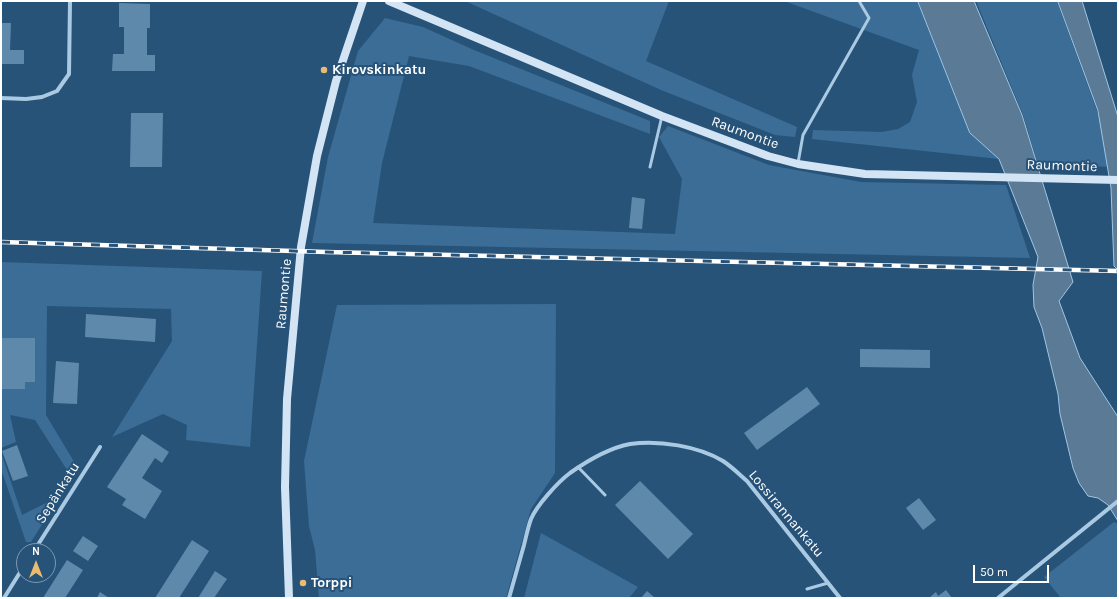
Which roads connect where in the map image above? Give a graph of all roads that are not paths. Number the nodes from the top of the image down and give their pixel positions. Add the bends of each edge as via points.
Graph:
1 (70, 1) edge
2 (363, 1) edge
3 (389, 1) edge
4 (859, 1) edge
5 (1, 98) edge
6 (662, 116) junction
7 (798, 164) junction
8 (650, 167) dead end
9 (1118, 180) edge
10 (100, 447) dead end
11 (578, 467) junction
12 (605, 495) dead end
13 (1118, 501) edge
14 (39, 543) edge
15 (16, 579) edge
16 (828, 583) junction
17 (806, 589) dead end
18 (4, 598) edge
19 (289, 598) edge
20 (509, 598) edge
21 (840, 598) edge
22 (998, 598) edge

1 - 5 street via 69,74 57,91 42,97
2 - 19 street, Raumontie via 336,81 317,156 301,247 287,399 285,487
3 - 6 street, Raumontie
4 - 7 lane via 869,18 803,136
6 - 7 street, Raumontie via 768,156
6 - 8 lane
7 - 9 street, Raumontie via 865,174
10 - 14 street, Sepänkatu
11 - 12 lane
11 - 16 street, Lossirannankatu via 613,449 629,444 646,443 680,445 723,461 747,480
11 - 20 street, Lossirannankatu via 550,492 531,518
13 - 22 street
15 - 18 street
16 - 17 lane
16 - 21 street, Lossirannankatu

